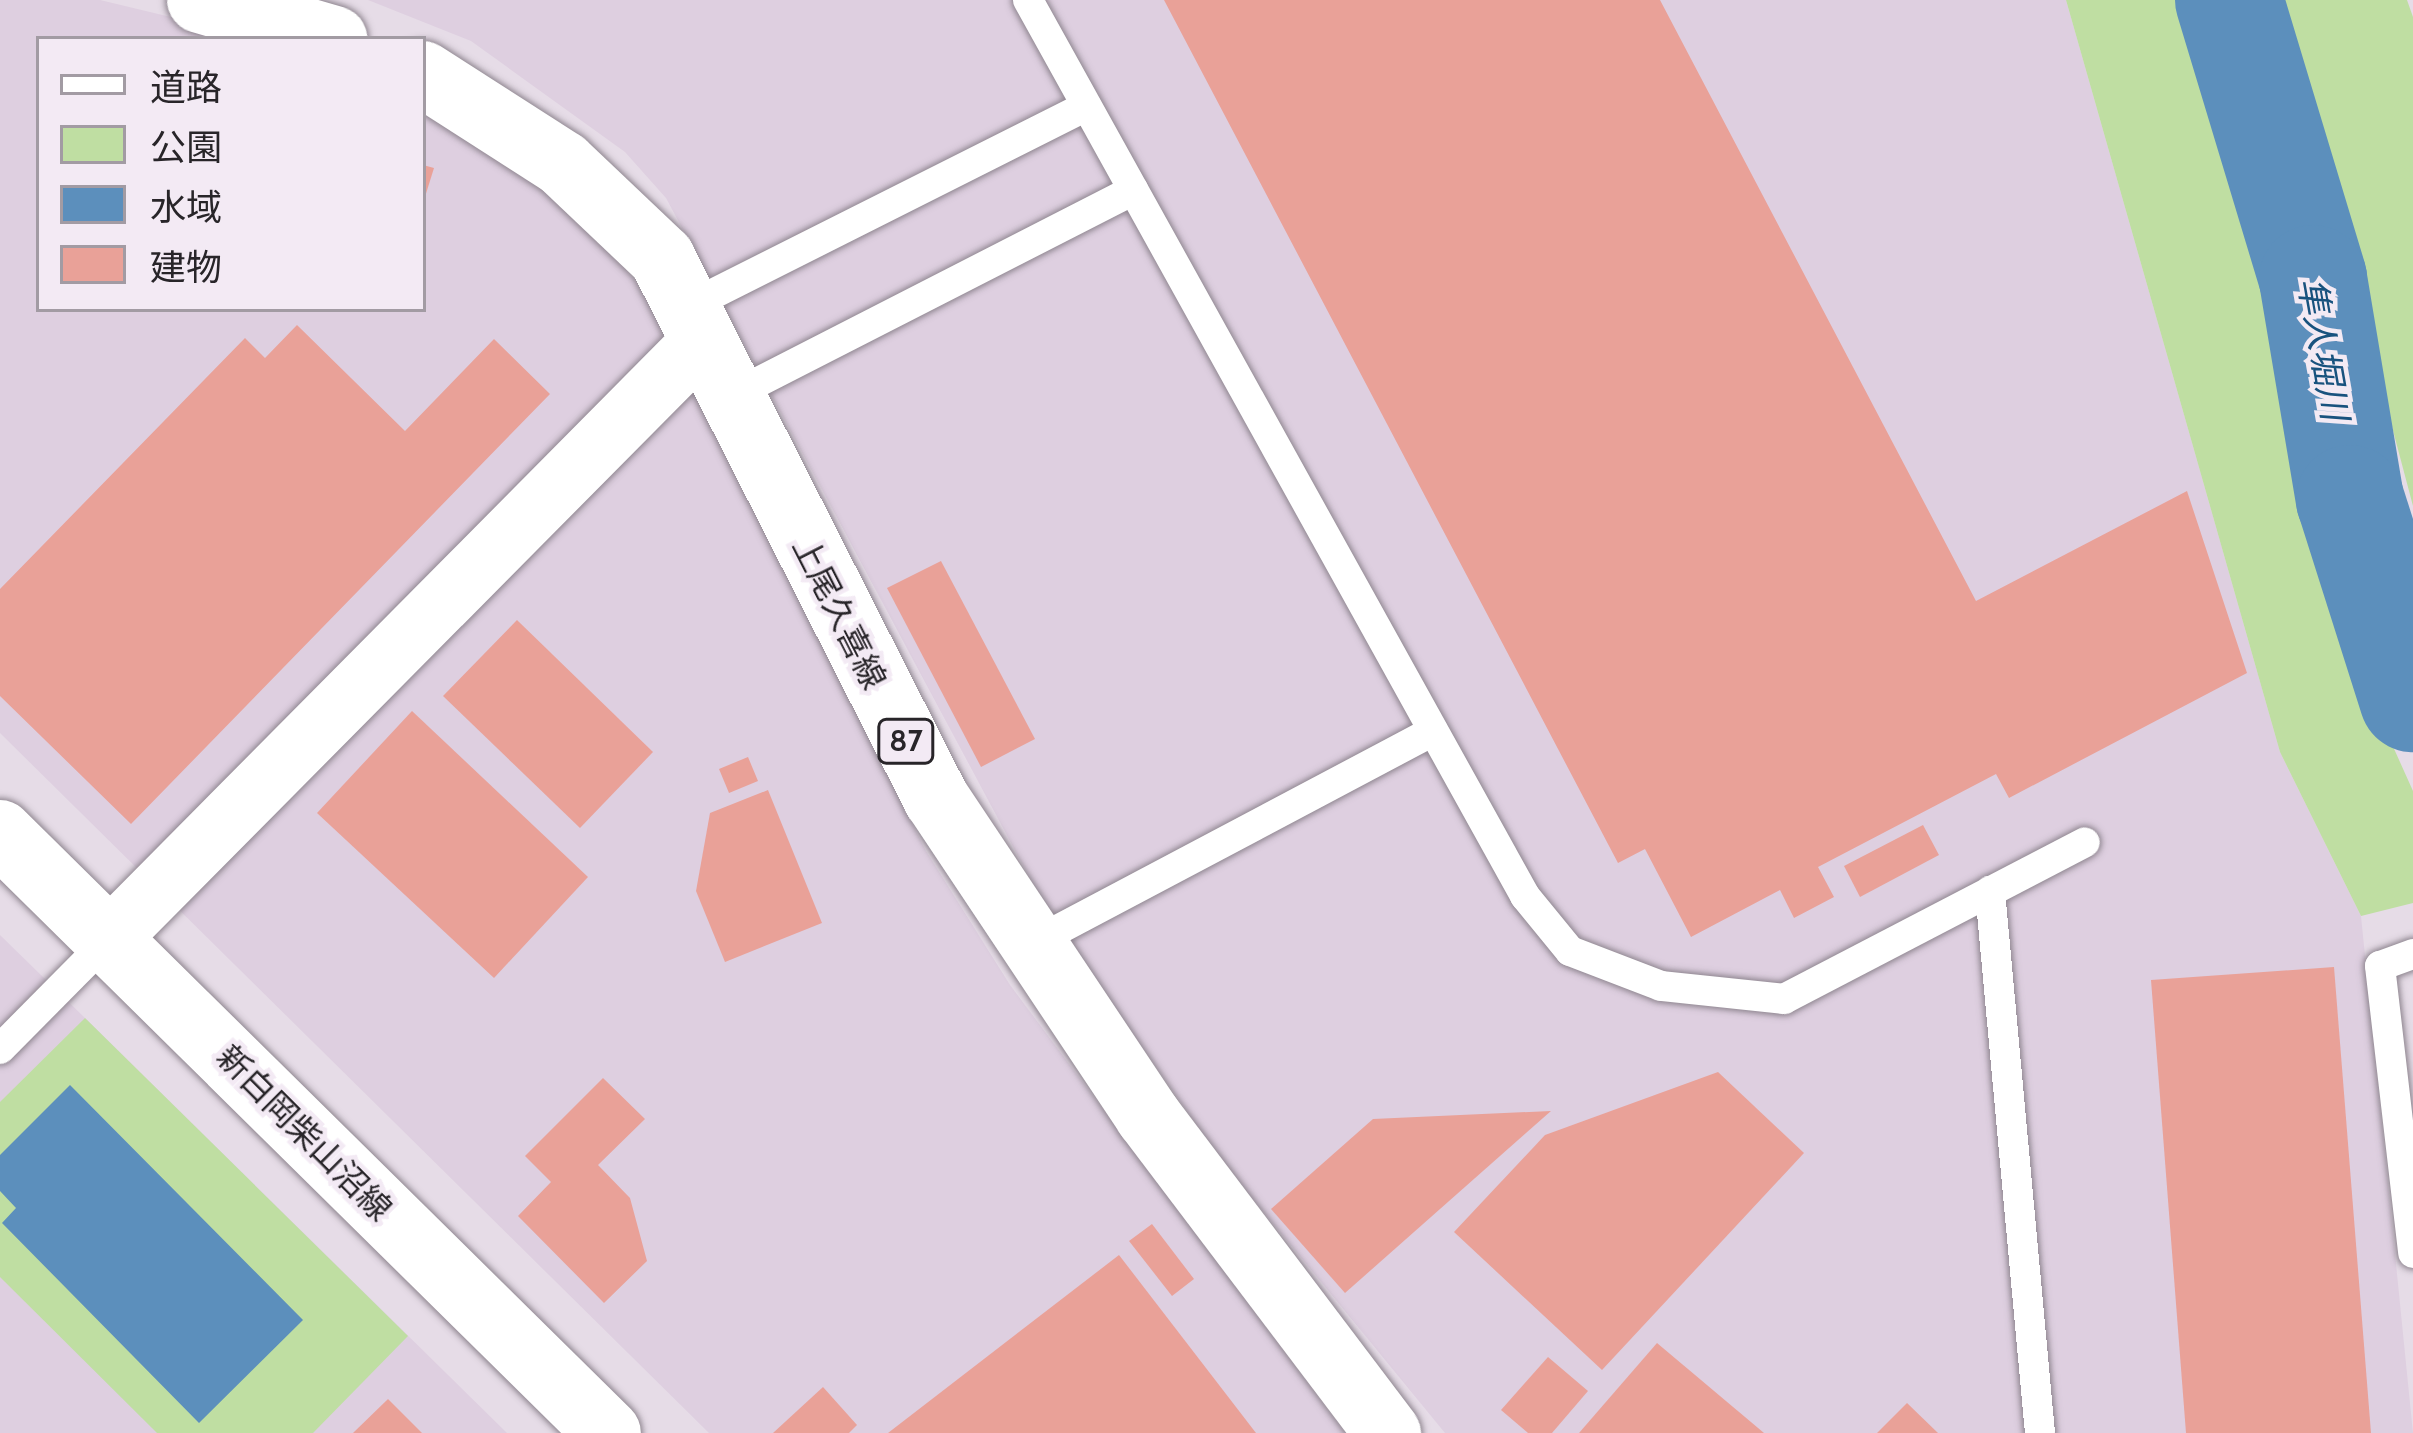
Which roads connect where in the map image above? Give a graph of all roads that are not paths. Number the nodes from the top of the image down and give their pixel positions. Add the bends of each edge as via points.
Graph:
1 (200, 0) edge
2 (1028, 0) edge
3 (324, 36) edge
4 (426, 76) edge
5 (1086, 106) junction
6 (1133, 190) junction
7 (707, 348) junction
8 (1432, 730) junction
9 (0, 833) edge
10 (2085, 842) dead end
11 (1990, 891) junction
12 (108, 940) junction
13 (1031, 944) junction
14 (2413, 954) edge
15 (0, 1048) edge
16 (2413, 1253) edge
17 (608, 1433) edge
18 (1388, 1433) edge
19 (2041, 1433) edge

1 - 3 main road
2 - 5 lane
4 - 7 main road, 上尾久喜線 / 87 via 563,164 662,258
5 - 6 lane
5 - 7 lane
6 - 7 lane
6 - 8 lane
7 - 12 street
7 - 13 main road, 上尾久喜線 / 87 via 936,798
8 - 11 lane via 1525,896 1570,951 1661,986 1784,999
8 - 13 lane
9 - 12 main road, 新白岡柴山沼線
10 - 11 lane
11 - 19 lane
12 - 15 lane
12 - 17 main road, 新白岡柴山沼線
13 - 18 main road, 上尾久喜線 / 87 via 1218,1215
14 - 16 lane via 2380,966

